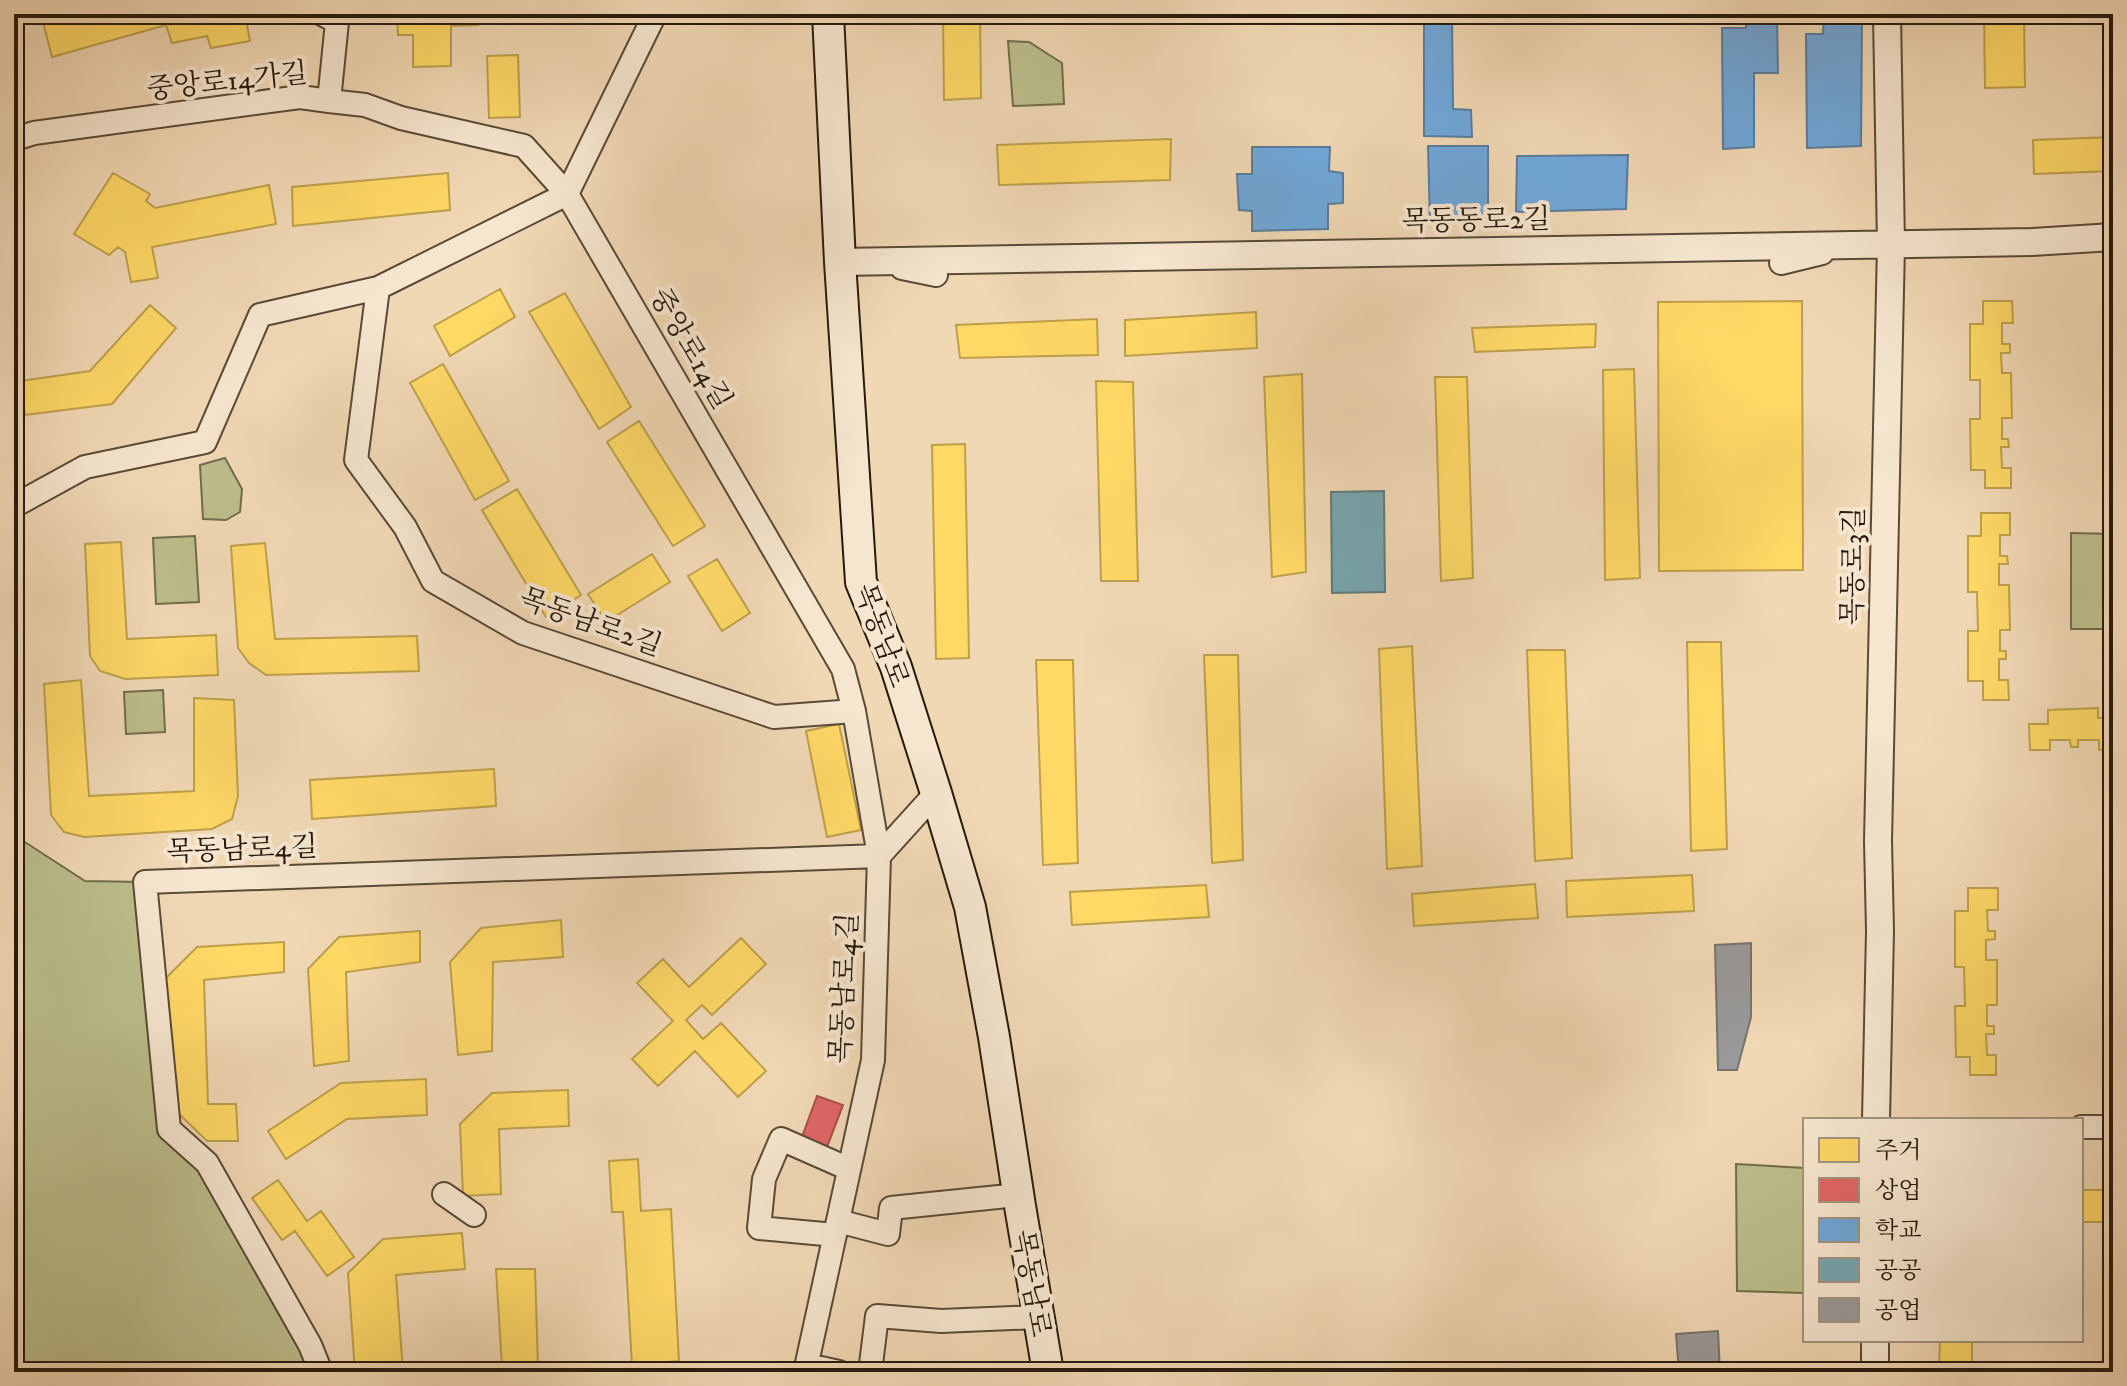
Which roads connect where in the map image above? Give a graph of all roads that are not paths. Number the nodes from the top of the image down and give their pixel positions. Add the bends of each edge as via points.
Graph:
1 (322, 14) edge
2 (655, 14) edge
3 (828, 14) edge
4 (1887, 14) edge
5 (329, 101) junction
6 (14, 141) edge
7 (567, 194) junction
8 (2113, 237) edge
9 (1852, 245) junction
10 (1891, 245) junction
11 (873, 261) junction
12 (840, 262) junction
13 (1781, 263) dead end
14 (936, 275) dead end
15 (378, 288) junction
16 (14, 506) edge
17 (854, 711) junction
18 (936, 793) junction
19 (879, 856) junction
20 (1876, 1118) edge
21 (2083, 1127) edge
22 (2113, 1127) edge
23 (849, 1169) junction
24 (444, 1194) dead end
25 (1018, 1195) junction
26 (474, 1215) dead end
27 (837, 1228) junction
28 (1039, 1317) junction
29 (1875, 1342) edge
30 (806, 1369) edge
31 (321, 1372) edge
32 (839, 1372) edge
33 (870, 1372) edge
34 (1048, 1372) edge
35 (1875, 1372) edge

1 - 5 street via 337,22
2 - 7 street
3 - 12 main road, 목동남로
4 - 10 street, 목동로3길
5 - 6 street, 중앙로14가길 via 300,97 34,133
5 - 7 street, 중앙로14가길 via 365,105 524,146
7 - 15 street
7 - 17 street, 중앙로14길 via 843,669
8 - 10 street, 목동동로2길
9 - 10 street, 목동동로2길
9 - 11 street, 목동동로2길
9 - 13 street
10 - 20 street, 목동로3길
11 - 12 street, 목동동로2길
11 - 14 street
12 - 18 main road, 목동남로 via 861,582 896,667
15 - 16 street via 260,315 205,442 85,467
15 - 17 street, 목동남로2길 via 356,460 405,527 433,581 523,633 774,717
17 - 19 street, 목동남로4길
18 - 19 street
18 - 25 main road, 목동남로 via 970,907
19 - 23 street, 목동남로4길 via 873,1060
19 - 31 street, 목동남로4길 via 145,882 169,1129 207,1163
21 - 22 street
23 - 27 street, 목동남로4길
23 - 27 street via 781,1139 764,1179 759,1228
24 - 26 street
25 - 27 street, 목동남로 via 891,1208 888,1234
25 - 28 main road, 목동남로
27 - 30 street, 목동남로4길
28 - 33 street via 941,1321 877,1316
28 - 34 main road, 목동남로
29 - 35 street
30 - 32 street

